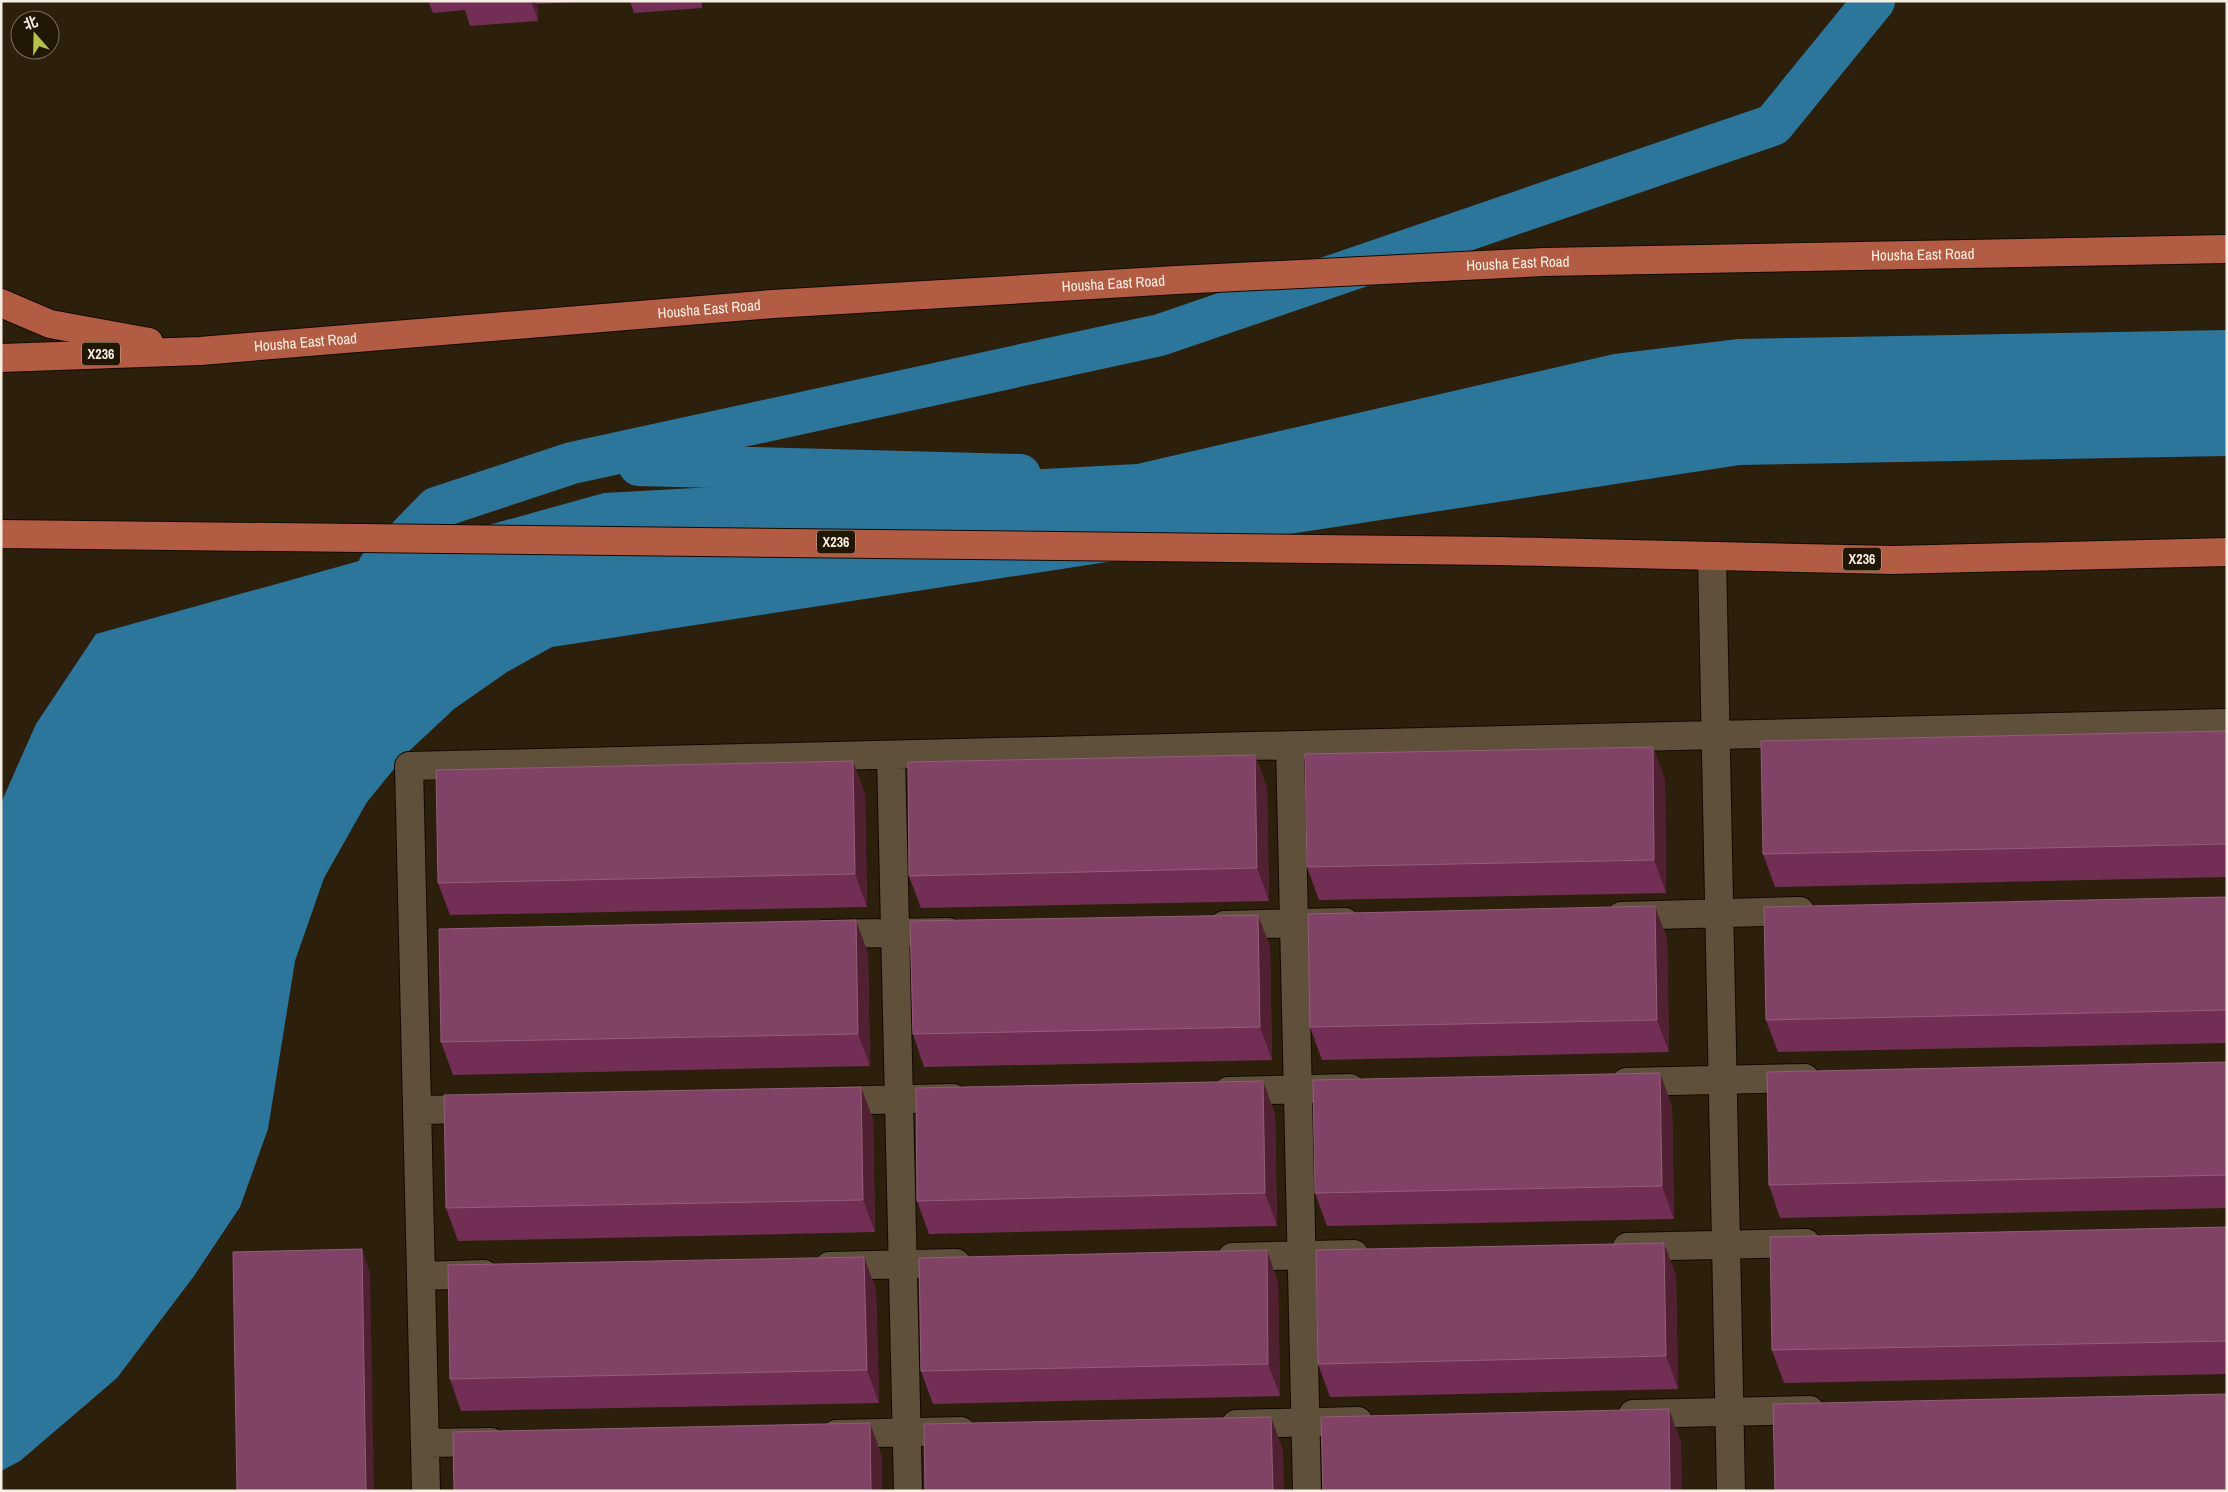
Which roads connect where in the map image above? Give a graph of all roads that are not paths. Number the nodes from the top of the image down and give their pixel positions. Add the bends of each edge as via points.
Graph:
1 (2227, 249) edge
2 (1, 303) edge
3 (200, 351) junction
4 (1, 358) edge
5 (1, 534) edge
6 (91, 534) junction
7 (2227, 552) edge
8 (1, 554) edge
9 (1712, 556) junction
10 (2227, 723) edge
11 (1715, 735) junction
12 (1290, 746) junction
13 (891, 755) junction
14 (1828, 911) edge
15 (1719, 913) junction
16 (1600, 916) edge
17 (1373, 922) edge
18 (1294, 924) junction
19 (1194, 926) edge
20 (975, 931) edge
21 (895, 933) junction
22 (797, 935) edge
23 (443, 943) edge
24 (413, 944) junction
25 (1831, 1077) edge
26 (1722, 1080) junction
27 (1604, 1082) edge
28 (1376, 1088) edge
29 (1298, 1089) junction
30 (1198, 1092) edge
31 (979, 1097) edge
32 (900, 1099) junction
33 (801, 1101) edge
34 (506, 1108) edge
35 (417, 1110) junction
36 (1834, 1242) edge
37 (1726, 1245) junction
38 (1598, 1248) edge
39 (1381, 1253) edge
40 (1302, 1255) junction
41 (1202, 1257) edge
42 (983, 1262) edge
43 (903, 1264) junction
44 (805, 1266) edge
45 (509, 1273) edge
46 (421, 1276) junction
47 (1839, 1410) edge
48 (1729, 1412) junction
49 (1611, 1415) edge
50 (1384, 1420) edge
51 (1305, 1422) junction
52 (1216, 1424) edge
53 (987, 1430) edge
54 (907, 1432) junction
55 (809, 1434) edge
56 (514, 1441) edge
57 (425, 1443) junction
58 (426, 1491) edge
59 (908, 1491) edge
60 (1307, 1491) edge
61 (1731, 1491) edge

1 - 3 main road, Housha East Road / X236 via 1544,262 1176,280 772,304
2 - 3 main road via 50,324
3 - 4 main road, Housha East Road / X236
5 - 6 main road, X236
6 - 8 main road
6 - 9 main road, X236 via 1498,550
7 - 9 main road, X236 via 1892,560
9 - 11 street
10 - 11 street
11 - 12 street
11 - 15 street
12 - 13 street
12 - 18 street
13 - 21 street
13 - 24 street via 409,766
14 - 15 street
15 - 16 street
15 - 26 street
17 - 18 street
18 - 19 street
18 - 29 street
20 - 21 street
21 - 22 street
21 - 32 street
23 - 24 street
24 - 35 street
25 - 26 street
26 - 27 street
26 - 37 street
28 - 29 street
29 - 30 street
29 - 40 street
31 - 32 street
32 - 33 street
32 - 43 street
34 - 35 street
35 - 46 street
36 - 37 street
37 - 38 street
37 - 48 street
39 - 40 street
40 - 41 street
40 - 51 street
42 - 43 street
43 - 44 street
43 - 54 street
45 - 46 street
46 - 57 street
47 - 48 street
48 - 49 street
48 - 61 street
50 - 51 street
51 - 52 street
51 - 60 street
53 - 54 street
54 - 55 street
54 - 59 street
56 - 57 street
57 - 58 street

